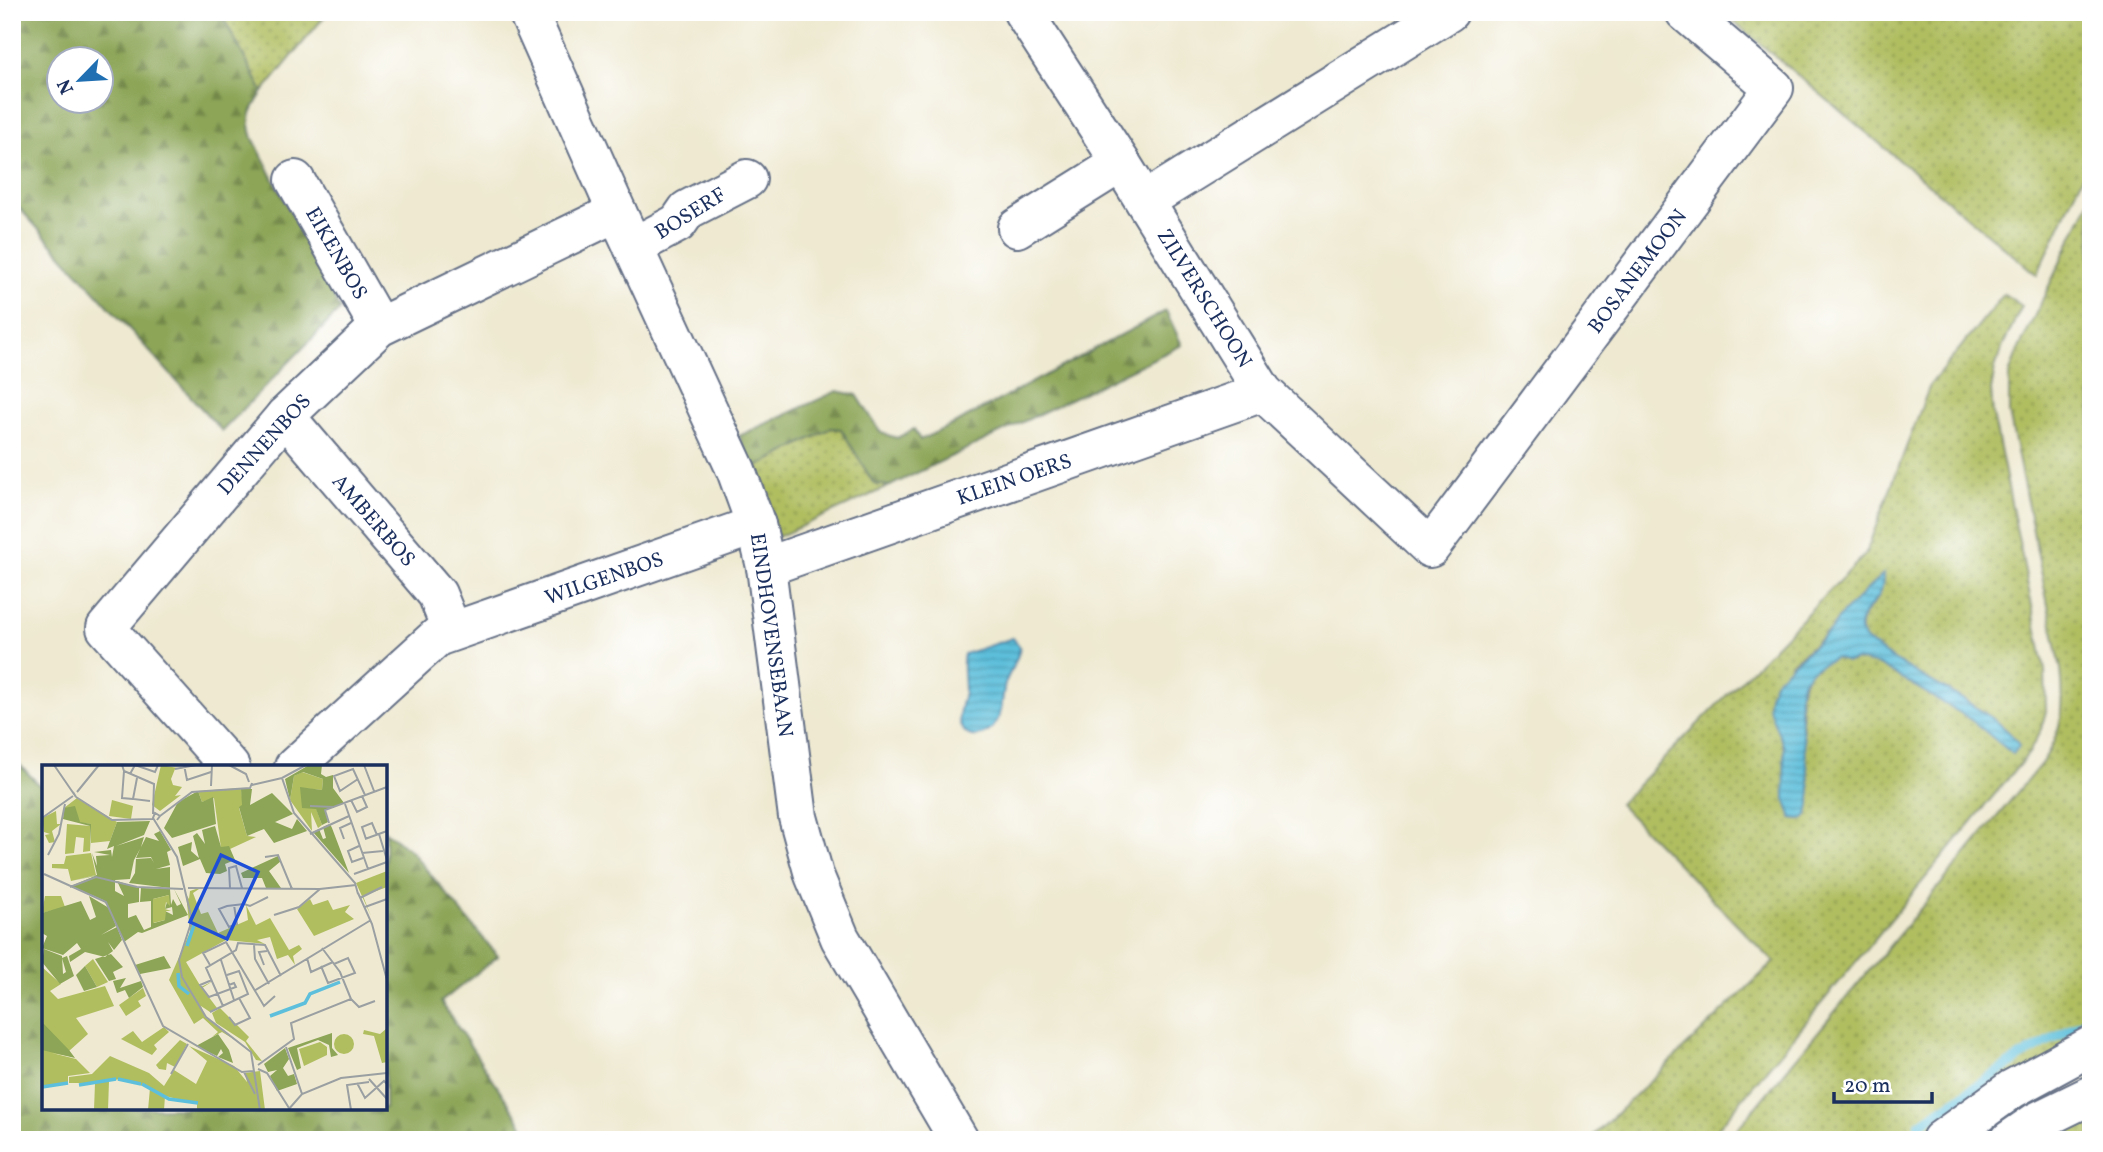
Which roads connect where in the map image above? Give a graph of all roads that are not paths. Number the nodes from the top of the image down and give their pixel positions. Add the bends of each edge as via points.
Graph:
1 (528, 12) edge
2 (1023, 12) edge
3 (1450, 12) edge
4 (1685, 12) edge
5 (1121, 163) junction
6 (747, 179) dead end
7 (295, 180) dead end
8 (1144, 201) junction
9 (617, 212) junction
10 (1017, 228) dead end
11 (633, 247) junction
12 (379, 327) junction
13 (1263, 392) junction
14 (285, 416) junction
15 (757, 525) junction
16 (1430, 548) joint
17 (766, 567) junction
18 (452, 631) junction
19 (228, 765) edge
20 (296, 765) edge
21 (2091, 1046) edge
22 (2091, 1095) edge
23 (959, 1140) edge
24 (1941, 1140) edge
25 (2010, 1140) edge

1 - 9 street, EINDHOVENSEBAAN
2 - 5 street, ZILVERSCHOON
3 - 8 street
4 - 16 street, BOSANEMOON via 1774,88
5 - 8 street, ZILVERSCHOON
5 - 10 street
6 - 11 street, BOSERF via 687,210 678,223
7 - 12 street, EIKENBOS
8 - 13 street, ZILVERSCHOON
9 - 11 street, EINDHOVENSEBAAN
9 - 12 street, DENNENBOS
11 - 15 street, EINDHOVENSEBAAN
12 - 14 street, DENNENBOS
13 - 16 street, ZILVERSCHOON
13 - 17 street, KLEIN OERS
14 - 18 street, AMBERBOS via 437,593
14 - 19 street, DENNENBOS via 106,628
15 - 17 street, EINDHOVENSEBAAN
15 - 18 street, WILGENBOS
17 - 23 street, EINDHOVENSEBAAN via 798,817 814,874 840,938
18 - 20 street via 436,637
21 - 24 street via 2012,1089
22 - 25 street

